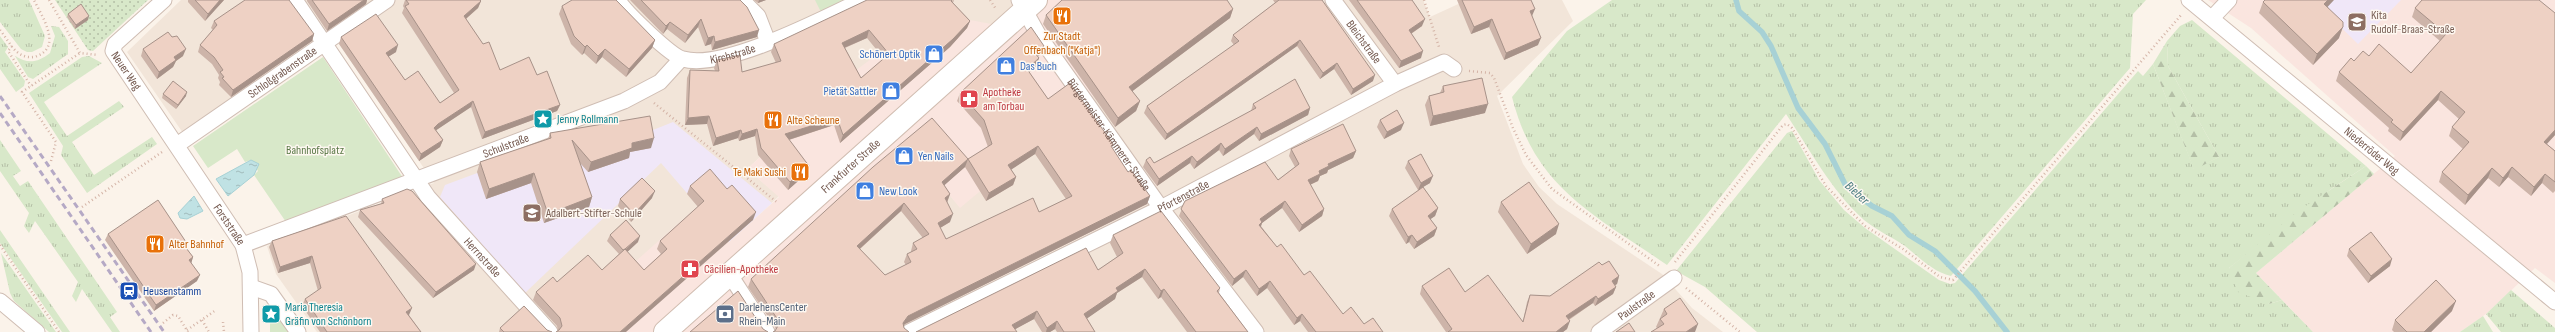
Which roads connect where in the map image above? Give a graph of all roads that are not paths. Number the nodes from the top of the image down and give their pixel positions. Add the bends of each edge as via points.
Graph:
1 (164, 0) edge
2 (295, 0) edge
3 (386, 0) edge
4 (618, 0) edge
5 (742, 0) edge
6 (862, 0) edge
7 (1333, 0) edge
8 (2229, 0) edge
9 (2191, 1) edge
10 (1027, 3) edge
11 (2213, 17) junction
12 (768, 42) junction
13 (325, 44) junction
14 (681, 59) junction
15 (1449, 66) road end
16 (1395, 84) junction
17 (154, 112) joint
18 (176, 142) junction
19 (416, 181) junction
20 (1161, 208) junction
21 (243, 245) junction
22 (1671, 272) road end
23 (730, 275) junction
24 (251, 288) junction
25 (0, 301) edge
26 (2555, 302) edge
27 (37, 332) edge
28 (251, 332) edge
29 (298, 332) edge
30 (550, 332) edge
31 (665, 332) edge
32 (767, 332) edge
33 (909, 332) edge
34 (1256, 332) edge
35 (1599, 332) edge

1 - 17 street, Neuer Weg via 115,44 113,51
2 - 13 street
3 - 13 street, Schloßgrabenstraße
4 - 14 street via 632,18
5 - 12 street via 758,16
6 - 12 street, Kirchstraße
7 - 16 street, Bleichstraße
8 - 11 street
9 - 11 street, Niederröder Weg
10 - 20 street, Bürgermeister-Kämmerer-Straße via 1039,36
10 - 23 street, Frankfurter Straße
11 - 26 street, Niederröder Weg
12 - 14 street, Kirchstraße via 715,60
13 - 18 street, Schloßgrabenstraße
13 - 19 street
14 - 19 street, Schulstraße via 660,82 641,93
15 - 16 street, Pfortenstraße
16 - 20 street, Pfortenstraße
17 - 18 street, Forststraße
18 - 21 street, Forststraße
19 - 21 street
19 - 30 street, Herrnstraße
20 - 33 street, Pfortenstraße
20 - 34 street, Bürgermeister-Kämmerer-Straße
21 - 24 street, Forststraße via 248,260
22 - 35 street, Paulstraße
23 - 31 street, Frankfurter Straße
23 - 32 street
24 - 28 street, Forststraße
24 - 29 street via 271,294
25 - 27 street

